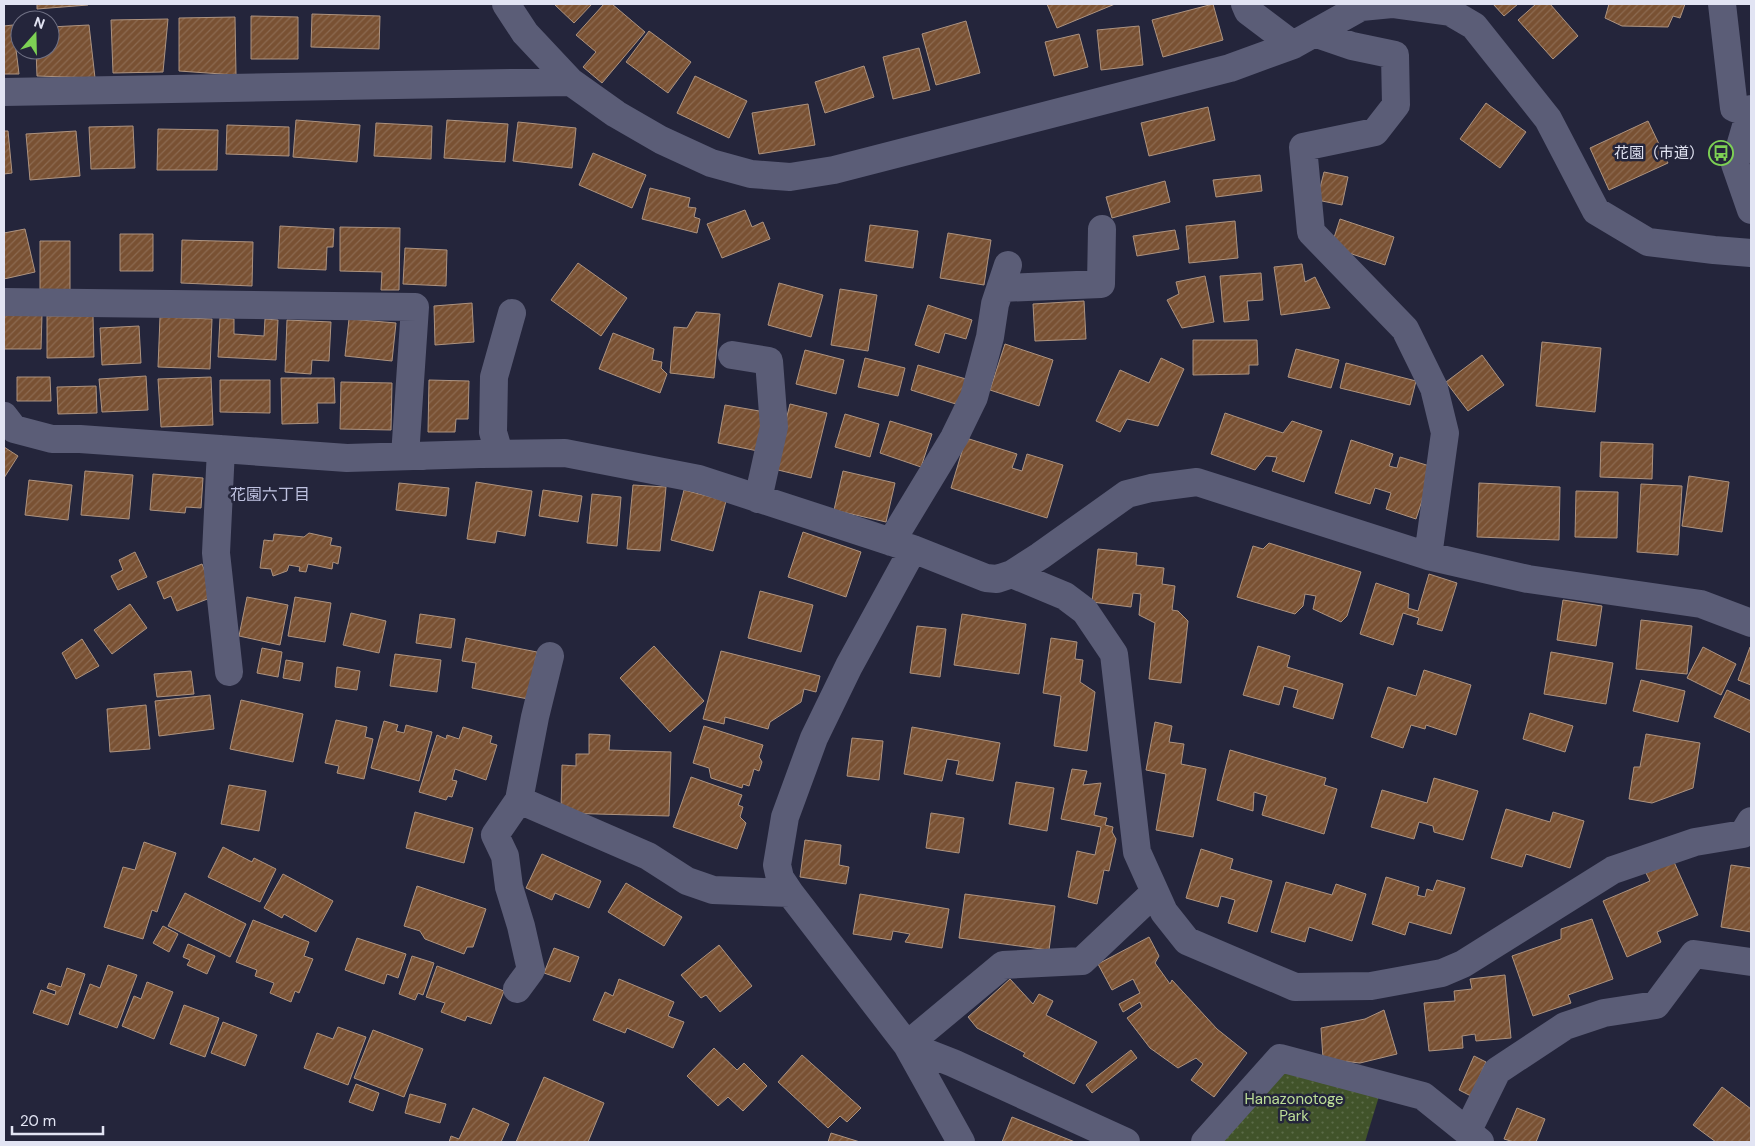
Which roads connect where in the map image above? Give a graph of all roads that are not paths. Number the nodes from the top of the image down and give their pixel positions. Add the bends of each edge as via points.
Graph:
1 (506, 4) edge
2 (1245, 4) edge
3 (1722, 4) edge
4 (1303, 39) junction
5 (571, 82) junction
6 (4, 92) edge
7 (1750, 111) edge
8 (1751, 210) edge
9 (1102, 229) dead end
10 (1751, 253) edge
11 (4, 302) edge
12 (512, 313) dead end
13 (732, 355) dead end
14 (4, 416) edge
15 (221, 449) junction
16 (499, 453) junction
17 (405, 456) junction
18 (758, 499) junction
19 (902, 546) junction
20 (1428, 556) junction
21 (1012, 574) junction
22 (1751, 623) edge
23 (550, 656) dead end
24 (229, 672) dead end
25 (519, 800) junction
26 (1749, 831) edge
27 (1155, 892) junction
28 (790, 893) junction
29 (1751, 962) edge
30 (517, 989) dead end
31 (907, 1045) junction
32 (1474, 1137) edge
33 (961, 1142) edge
34 (1126, 1142) edge
35 (1205, 1142) edge

1 - 5 street via 525,33
2 - 4 street via 1248,11
3 - 7 street via 1734,108
4 - 5 street via 1230,68 834,170 790,177 751,174 711,163 631,123
4 - 10 street via 1361,7 1392,4 1450,12 1474,26 1548,119 1596,211 1648,242
4 - 20 street via 1395,55 1396,105 1375,132 1303,147 1311,232 1405,329 1434,388 1445,433
5 - 6 street
7 - 8 street via 1735,164
9 - 19 street via 1101,284 1005,276 995,304 974,397
11 - 17 street via 415,307
12 - 16 street via 494,377 493,432
13 - 18 street via 769,361 774,427
14 - 15 street via 14,429 52,439
15 - 17 street via 347,458
15 - 24 street via 216,554
16 - 17 street
16 - 18 street via 565,453 699,479
18 - 19 street
19 - 21 street via 986,578 997,579
19 - 28 street via 814,738 785,817 777,865 780,878
20 - 21 street via 1197,482 1127,494
20 - 22 street via 1528,579 1701,604
21 - 27 street via 1064,596 1085,611 1114,654 1137,852
23 - 25 street
25 - 28 street via 648,856 686,881 713,890
25 - 30 street via 495,835 505,856 509,887 531,970
26 - 27 street via 1695,842 1613,870 1463,964 1442,973 1371,986 1295,988 1187,941 1164,912
27 - 31 street via 1082,961 1004,965
28 - 31 street
29 - 32 street via 1694,954 1656,1005 1604,1013 1565,1026 1497,1071
31 - 33 street
31 - 34 street via 952,1062
32 - 35 street via 1423,1096 1280,1058

